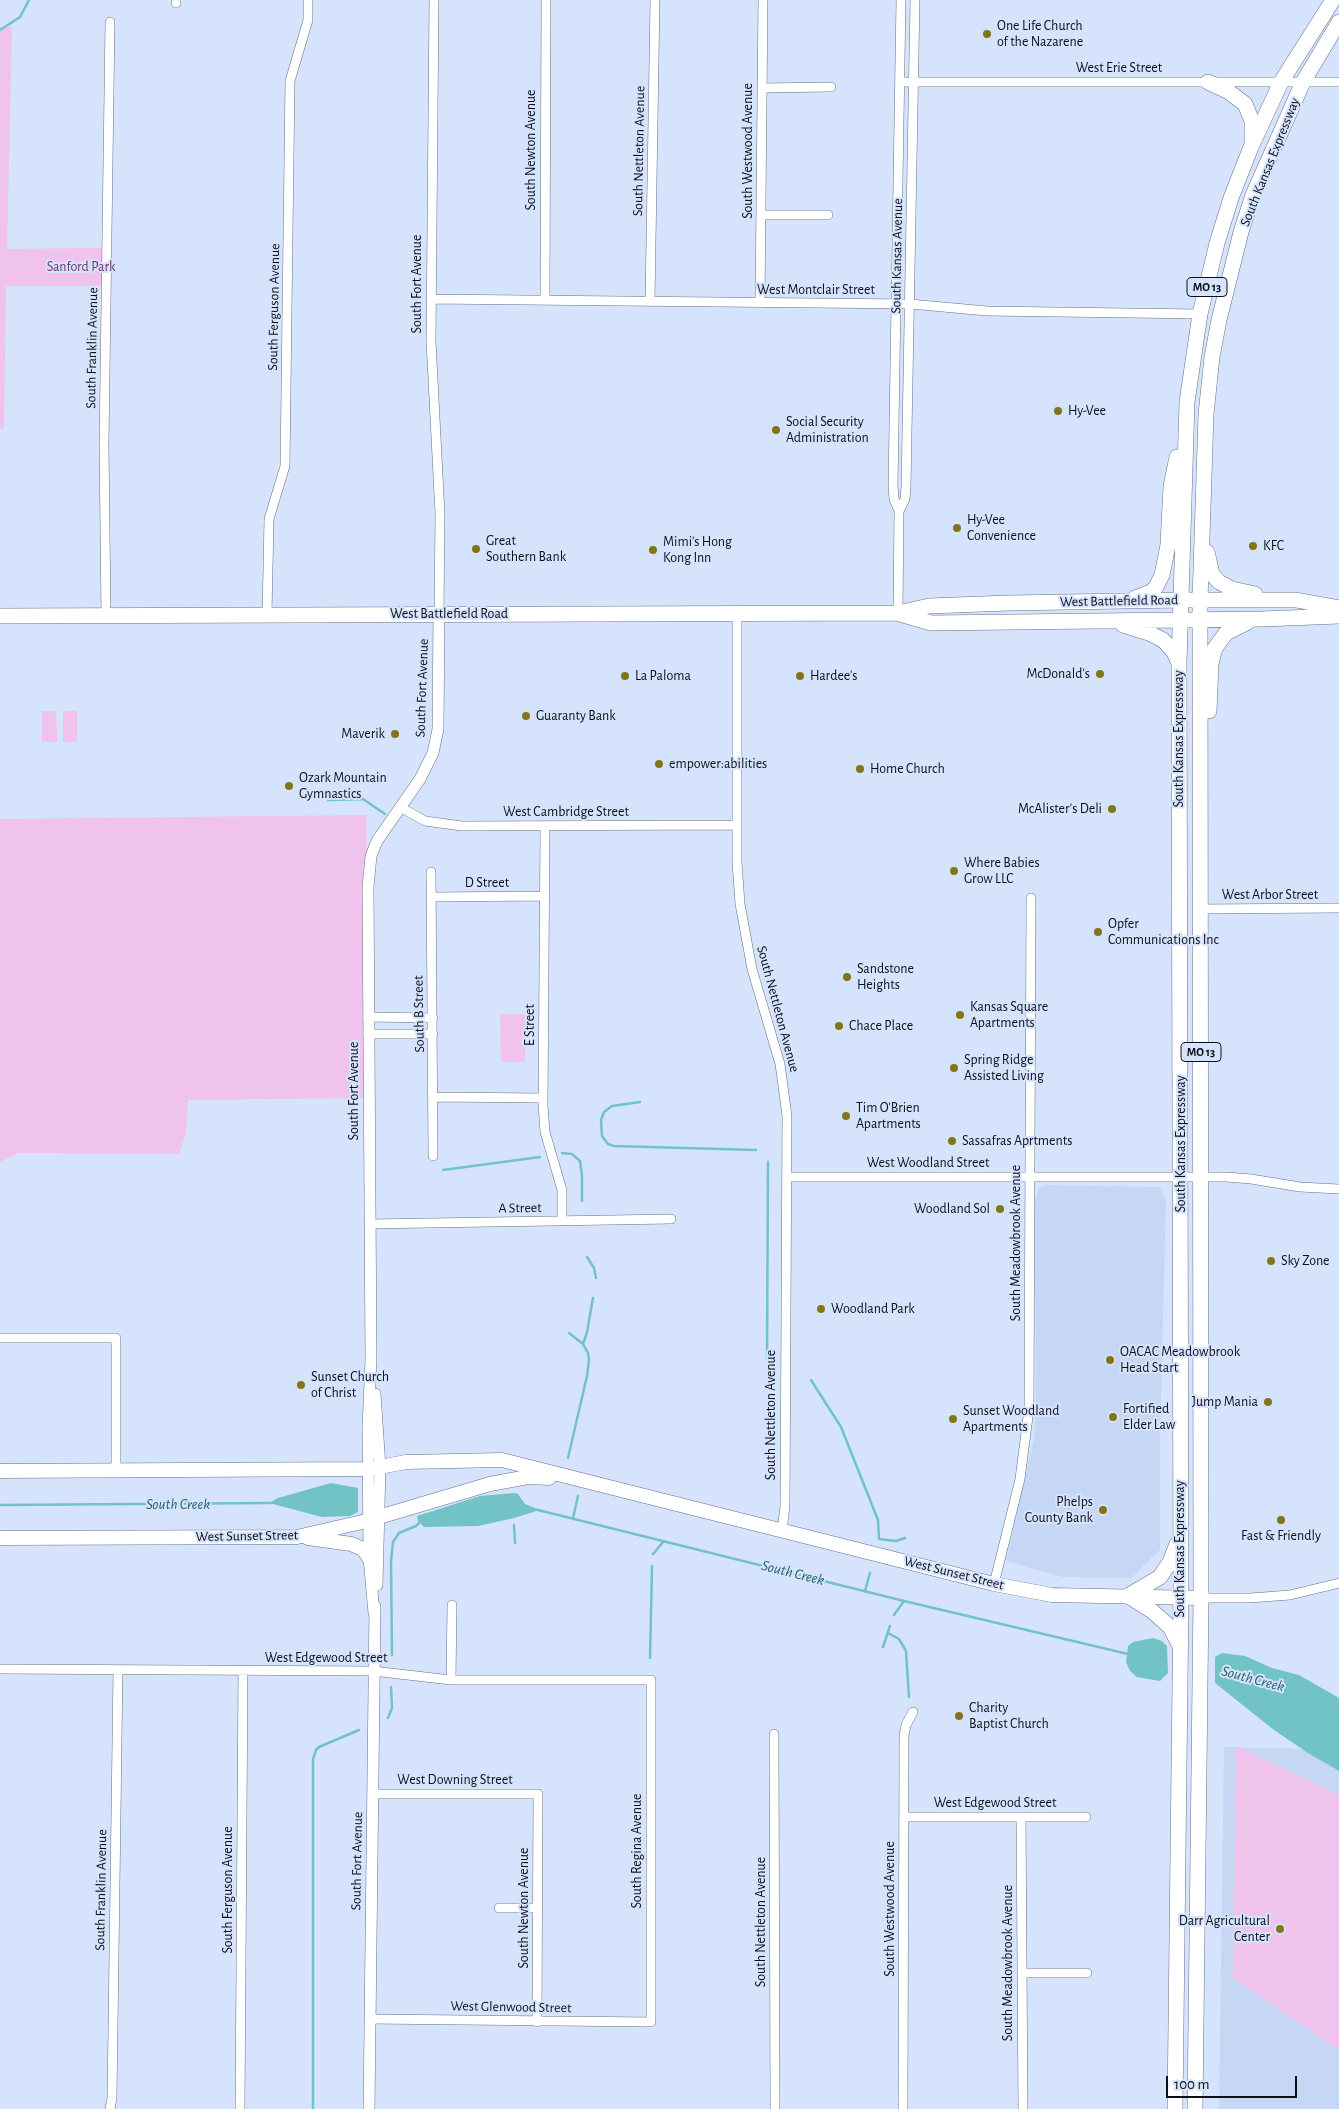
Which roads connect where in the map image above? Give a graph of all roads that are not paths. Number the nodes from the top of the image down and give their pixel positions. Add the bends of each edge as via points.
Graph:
1 (308, 0) edge
2 (434, 0) edge
3 (546, 0) edge
4 (655, 0) edge
5 (763, 0) edge
6 (901, 0) edge
7 (915, 0) edge
8 (1333, 0) edge
9 (110, 22) dead end
10 (1339, 22) edge
11 (900, 82) junction
12 (914, 82) junction
13 (1208, 82) junction
14 (1281, 82) junction
15 (1303, 82) junction
16 (1339, 82) edge
17 (831, 87) dead end
18 (762, 88) junction
19 (1251, 148) junction
20 (762, 215) junction
21 (828, 215) dead end
22 (432, 299) junction
23 (545, 300) junction
24 (650, 302) junction
25 (760, 303) junction
26 (896, 304) junction
27 (910, 304) junction
28 (1200, 314) junction
29 (1185, 432) junction
30 (1203, 467) junction
31 (899, 512) junction
32 (1124, 600) junction
33 (1179, 600) junction
34 (1200, 600) junction
35 (1296, 600) junction
36 (1339, 608) edge
37 (898, 613) junction
38 (439, 614) junction
39 (737, 614) junction
40 (106, 615) junction
41 (267, 615) junction
42 (0, 616) edge
43 (1339, 616) edge
44 (1262, 619) junction
45 (1179, 620) junction
46 (1200, 620) junction
47 (1074, 621) junction
48 (1179, 663) junction
49 (1199, 794) junction
50 (400, 807) junction
51 (736, 825) junction
52 (546, 826) junction
53 (431, 872) dead end
54 (544, 896) junction
55 (431, 897) junction
56 (1031, 898) dead end
57 (1339, 908) edge
58 (1200, 909) junction
59 (368, 1017) junction
60 (433, 1018) junction
61 (368, 1034) junction
62 (433, 1034) junction
63 (433, 1097) junction
64 (543, 1098) junction
65 (433, 1156) dead end
66 (787, 1177) junction
67 (1030, 1177) junction
68 (1181, 1177) junction
69 (1201, 1177) junction
70 (1339, 1188) edge
71 (671, 1219) dead end
72 (562, 1221) junction
73 (370, 1224) junction
74 (0, 1338) edge
75 (375, 1468) junction
76 (0, 1471) edge
77 (116, 1471) junction
78 (577, 1480) junction
79 (374, 1518) junction
80 (782, 1531) junction
81 (1180, 1536) junction
82 (297, 1537) junction
83 (0, 1538) edge
84 (369, 1558) junction
85 (1339, 1583) edge
86 (994, 1584) junction
87 (1128, 1596) junction
88 (1180, 1598) junction
89 (1201, 1598) junction
90 (452, 1605) dead end
91 (374, 1613) junction
92 (1180, 1648) junction
93 (0, 1669) edge
94 (118, 1670) junction
95 (373, 1671) junction
96 (243, 1672) junction
97 (451, 1680) junction
98 (651, 1680) joint
99 (913, 1712) dead end
100 (774, 1734) dead end
101 (373, 1794) junction
102 (538, 1794) joint
103 (904, 1817) junction
104 (1021, 1817) junction
105 (1086, 1817) dead end
106 (498, 1908) dead end
107 (538, 1908) junction
108 (1022, 1972) junction
109 (1087, 1973) dead end
110 (370, 2019) junction
111 (536, 2022) junction
112 (651, 2022) joint
113 (110, 2109) edge
114 (240, 2109) edge
115 (369, 2109) edge
116 (775, 2109) edge
117 (904, 2109) edge
118 (1023, 2109) edge
119 (1175, 2109) edge
120 (1195, 2109) edge

1 - 41 street, South Ferguson Avenue via 308,20 290,81 285,466 269,519
2 - 22 street, South Fort Avenue
3 - 23 street, South Newton Avenue
4 - 24 street, South Nettleton Avenue
5 - 18 street, South Westwood Avenue
6 - 11 street, South Kansas Avenue
7 - 12 street, South Kansas Avenue
8 - 14 main road, South Kansas Expressway / MO 13
9 - 40 street, South Franklin Avenue via 104,444
10 - 15 main road, South Kansas Expressway / MO 13
11 - 12 street, West Erie Street
11 - 26 street, South Kansas Avenue
12 - 13 street, West Erie Street
12 - 27 street, South Kansas Avenue
13 - 14 street, West Erie Street
13 - 19 main road via 1244,104 1252,121
14 - 15 street, West Erie Street
14 - 19 main road, South Kansas Expressway / MO 13
15 - 16 street, West Erie Street
15 - 30 main road, South Kansas Expressway / MO 13 via 1253,195 1229,278 1212,357
17 - 18 street
18 - 20 street, South Westwood Avenue
19 - 28 main road, South Kansas Expressway / MO 13 via 1217,243
20 - 21 street
20 - 25 street, South Westwood Avenue
22 - 23 street, West Montclair Street
22 - 38 street, South Fort Avenue via 431,342 440,514
23 - 24 street, West Montclair Street
24 - 25 street, West Montclair Street
25 - 26 street, West Montclair Street
26 - 27 street, West Montclair Street
26 - 31 street, South Kansas Avenue via 893,486
27 - 28 street, West Montclair Street via 987,310
27 - 31 street, South Kansas Avenue via 906,487
28 - 29 main road, South Kansas Expressway / MO 13 via 1190,368
29 - 32 main road via 1172,478 1168,545 1162,575 1151,592
29 - 33 main road, South Kansas Expressway / MO 13
30 - 34 main road, South Kansas Expressway / MO 13
30 - 35 main road via 1207,552 1209,568 1215,579 1232,589
31 - 37 street, South Kansas Avenue
32 - 33 main road, West Battlefield Road
32 - 37 main road, West Battlefield Road via 928,606
33 - 34 main road, West Battlefield Road
33 - 45 main road, South Kansas Expressway / MO 13
34 - 35 main road, West Battlefield Road
34 - 46 main road, South Kansas Expressway / MO 13
35 - 36 main road, West Battlefield Road
37 - 39 main road, West Battlefield Road
37 - 47 main road, West Battlefield Road via 931,622
38 - 39 main road, West Battlefield Road
38 - 41 main road, West Battlefield Road
38 - 50 street, South Fort Avenue via 436,740 428,765
39 - 51 street, South Nettleton Avenue
40 - 41 main road, West Battlefield Road
40 - 42 main road, West Battlefield Road
43 - 44 main road, West Battlefield Road
44 - 46 main road, West Battlefield Road
44 - 49 main road via 1231,629 1214,648 1207,752
45 - 46 main road, West Battlefield Road
45 - 47 main road, West Battlefield Road
45 - 48 main road, South Kansas Expressway / MO 13
46 - 49 main road, South Kansas Expressway / MO 13
47 - 48 main road via 1119,625 1149,633 1167,644
48 - 68 main road, South Kansas Expressway / MO 13
49 - 58 main road, South Kansas Expressway / MO 13
50 - 52 street, West Cambridge Street via 425,821 442,825
50 - 59 street, South Fort Avenue via 377,841 368,872
51 - 52 street, West Cambridge Street
51 - 66 street, South Nettleton Avenue via 743,925 784,1087
52 - 54 street, E Street
53 - 55 street, South B Street
54 - 55 street, D Street
54 - 64 street, E Street
55 - 60 street, South B Street
56 - 67 street, South Meadowbrook Avenue
57 - 58 street, West Arbor Street
58 - 69 main road, South Kansas Expressway / MO 13
59 - 60 street
59 - 61 street, South Fort Avenue
60 - 62 street, South B Street
61 - 62 street
61 - 73 street, South Fort Avenue
62 - 63 street, South B Street
63 - 64 street
63 - 65 street, South B Street
64 - 72 street, E Street via 545,1132 562,1190
66 - 67 street, West Woodland Street
66 - 80 street, South Nettleton Avenue via 785,1506
67 - 68 street, West Woodland Street
67 - 86 street, South Meadowbrook Avenue via 1028,1425 1020,1479
68 - 69 street, West Woodland Street
68 - 81 main road, South Kansas Expressway / MO 13
69 - 70 street, West Woodland Street
69 - 89 main road, South Kansas Expressway / MO 13
71 - 72 street, A Street
72 - 73 street, A Street
73 - 75 street, South Fort Avenue via 371,1360 377,1412
74 - 77 street via 116,1338
75 - 77 main road, West Sunset Street
75 - 78 main road, West Sunset Street via 406,1462 502,1460
75 - 79 street, South Fort Avenue
76 - 77 main road, West Sunset Street
78 - 79 main road, West Sunset Street via 528,1477 490,1484
78 - 80 main road, West Sunset Street
79 - 82 main road, West Sunset Street
79 - 84 street, South Fort Avenue
79 - 91 street, South Fort Avenue via 377,1585
80 - 86 main road, West Sunset Street
81 - 87 main road via 1160,1577
81 - 88 main road, South Kansas Expressway / MO 13
82 - 83 main road, West Sunset Street
82 - 84 main road via 351,1544 363,1549
84 - 91 street, South Fort Avenue
85 - 89 street, West Sunset Street via 1290,1595
86 - 87 main road, West Sunset Street via 1052,1595
87 - 88 main road, West Sunset Street
87 - 92 main road via 1170,1627
88 - 89 main road, West Sunset Street
88 - 92 main road, South Kansas Expressway / MO 13
89 - 120 main road, South Kansas Expressway / MO 13
90 - 97 street
91 - 95 street, South Fort Avenue
92 - 119 main road, South Kansas Expressway / MO 13
93 - 94 street, West Edgewood Street
94 - 96 street, West Edgewood Street
94 - 113 street, South Franklin Avenue
95 - 96 street, West Edgewood Street
95 - 97 street, West Edgewood Street
95 - 101 street, South Fort Avenue
96 - 114 street, South Ferguson Avenue
97 - 98 street, West Edgewood Street
98 - 112 street, South Regina Avenue
99 - 103 street, South Westwood Avenue via 904,1736
100 - 116 street, South Nettleton Avenue
101 - 102 street, West Downing Street
101 - 110 street, South Fort Avenue
102 - 107 street, South Newton Avenue
103 - 104 street, West Edgewood Street
103 - 117 street, South Westwood Avenue
104 - 105 street, West Edgewood Street
104 - 108 street, South Meadowbrook Avenue
106 - 107 street
107 - 111 street, South Newton Avenue
108 - 109 street
108 - 118 street, South Meadowbrook Avenue
110 - 111 street, West Glenwood Street
110 - 115 street, South Fort Avenue
111 - 112 street, West Glenwood Street

